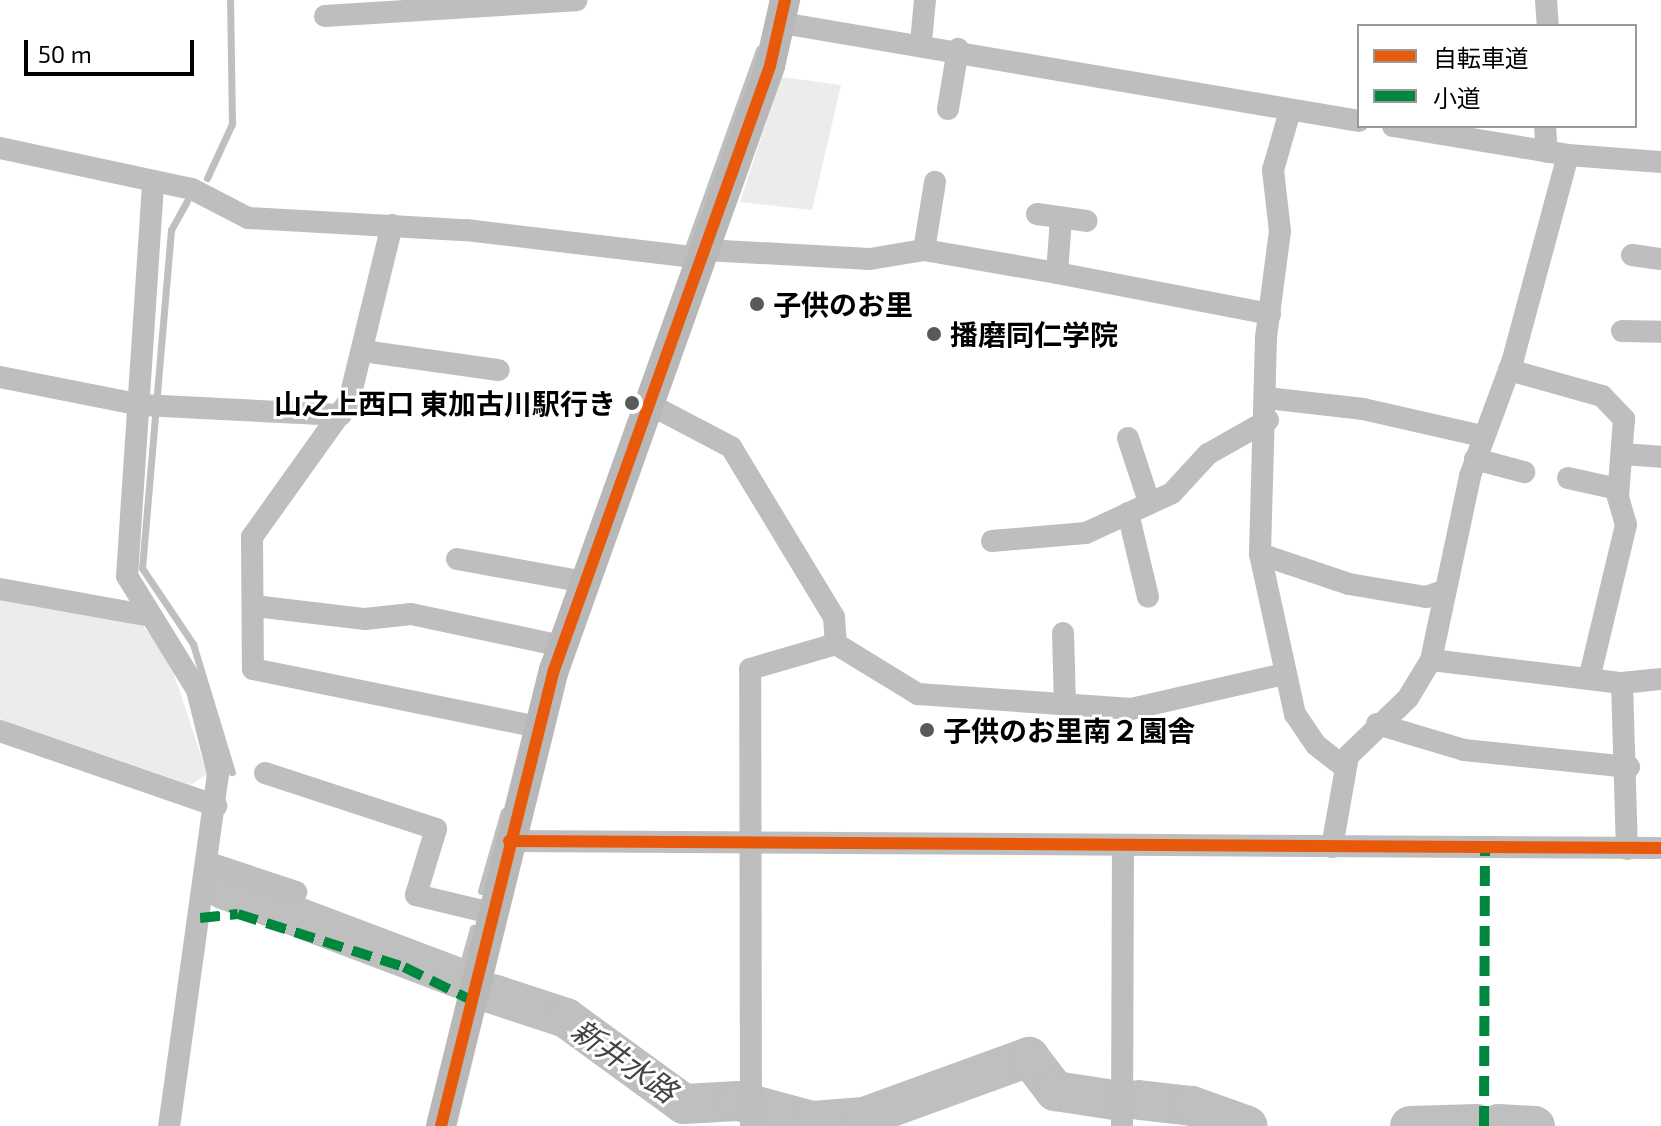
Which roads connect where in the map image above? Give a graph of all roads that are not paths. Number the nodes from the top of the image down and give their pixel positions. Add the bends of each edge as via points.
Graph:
1 (576, 0) edge
2 (925, 0) edge
3 (1546, 0) edge
4 (784, 12) edge
5 (325, 16) dead end
6 (1548, 24) edge
7 (921, 42) junction
8 (958, 49) junction
9 (947, 109) dead end
10 (1290, 111) junction
11 (1357, 121) edge
12 (1405, 128) edge
13 (1546, 128) edge
14 (0, 148) edge
15 (1557, 154) junction
16 (1661, 162) edge
17 (935, 182) dead end
18 (153, 185) junction
19 (1037, 214) dead end
20 (1061, 218) junction
21 (1087, 221) dead end
22 (392, 225) junction
23 (924, 250) junction
24 (704, 254) junction
25 (1632, 255) dead end
26 (1661, 259) edge
27 (1057, 273) junction
28 (1270, 314) junction
29 (1622, 331) dead end
30 (1661, 332) edge
31 (363, 351) junction
32 (499, 370) dead end
33 (1509, 370) junction
34 (0, 377) edge
35 (649, 404) junction
36 (142, 405) junction
37 (1268, 409) junction
38 (341, 415) junction
39 (1482, 436) junction
40 (1128, 438) dead end
41 (1622, 454) junction
42 (1661, 457) edge
43 (1475, 459) junction
44 (1524, 472) dead end
45 (1568, 478) dead end
46 (1618, 489) junction
47 (1149, 502) junction
48 (1128, 513) junction
49 (992, 541) dead end
50 (1260, 554) junction
51 (457, 559) dead end
52 (585, 582) junction
53 (0, 589) edge
54 (1443, 591) junction
55 (1148, 597) dead end
56 (254, 606) junction
57 (145, 615) junction
58 (1063, 633) dead end
59 (836, 644) junction
60 (562, 646) junction
61 (1431, 660) junction
62 (1284, 674) junction
63 (1590, 675) junction
64 (1661, 679) edge
65 (1622, 683) junction
66 (1065, 703) junction
67 (1377, 724) junction
68 (539, 727) junction
69 (0, 731) edge
70 (1343, 766) junction
71 (1629, 767) junction
72 (265, 773) dead end
73 (216, 806) junction
74 (509, 841) junction
75 (751, 845) junction
76 (1123, 845) junction
77 (1332, 847) junction
78 (1661, 848) edge
79 (1627, 849) junction
80 (209, 863) junction
81 (296, 892) dead end
82 (491, 913) junction
83 (176, 1121) edge
84 (441, 1126) edge
85 (751, 1126) edge
86 (1122, 1126) edge

1 - 5 street
2 - 7 street
3 - 6 street
4 - 7 street
4 - 24 street
7 - 8 street
8 - 9 street
8 - 10 street
10 - 11 street
10 - 28 street via 1273,170 1280,231
12 - 15 street
13 - 15 street
14 - 18 street
15 - 16 street
15 - 33 street
17 - 23 street
18 - 22 street via 192,189 248,218
18 - 36 street
19 - 20 street
20 - 21 street
20 - 27 street
22 - 24 street
22 - 31 street
23 - 24 street via 870,259
23 - 27 street
24 - 35 street
25 - 26 street
27 - 28 street
28 - 37 street
29 - 30 street
31 - 32 street
31 - 38 street
33 - 39 street
33 - 41 street via 1609,400 1624,419
34 - 36 street
35 - 52 street
35 - 59 street via 731,447 834,617
36 - 38 street
36 - 57 street via 127,576
37 - 39 street via 1363,409
37 - 47 street via 1208,454 1172,493
37 - 50 street
38 - 56 street via 252,537
39 - 43 street
40 - 47 street
41 - 42 street
41 - 46 street
43 - 44 street
43 - 54 street
45 - 46 street
46 - 63 street via 1626,525
47 - 48 street
48 - 49 street via 1086,533
48 - 55 street
50 - 54 street via 1349,584 1426,597
50 - 62 street
51 - 52 street
52 - 60 street
53 - 57 street
54 - 61 street
56 - 60 street via 365,619 411,614
56 - 68 street via 253,669
57 - 73 street via 197,690 213,737
58 - 66 street
59 - 66 street via 918,694
59 - 75 street via 750,669
60 - 68 street
61 - 63 street
61 - 67 street via 1408,698
62 - 66 street via 1131,709
62 - 70 street via 1303,728
63 - 65 street
64 - 65 street
65 - 71 street
67 - 70 street
67 - 71 street via 1464,750
68 - 74 street
69 - 73 street
70 - 77 street
71 - 79 street
72 - 82 street via 436,829 416,895
73 - 80 street
74 - 75 street
74 - 82 street
75 - 76 street
75 - 85 street
76 - 77 street
76 - 86 street
77 - 79 street
78 - 79 street
80 - 81 street
80 - 83 street
82 - 84 street

